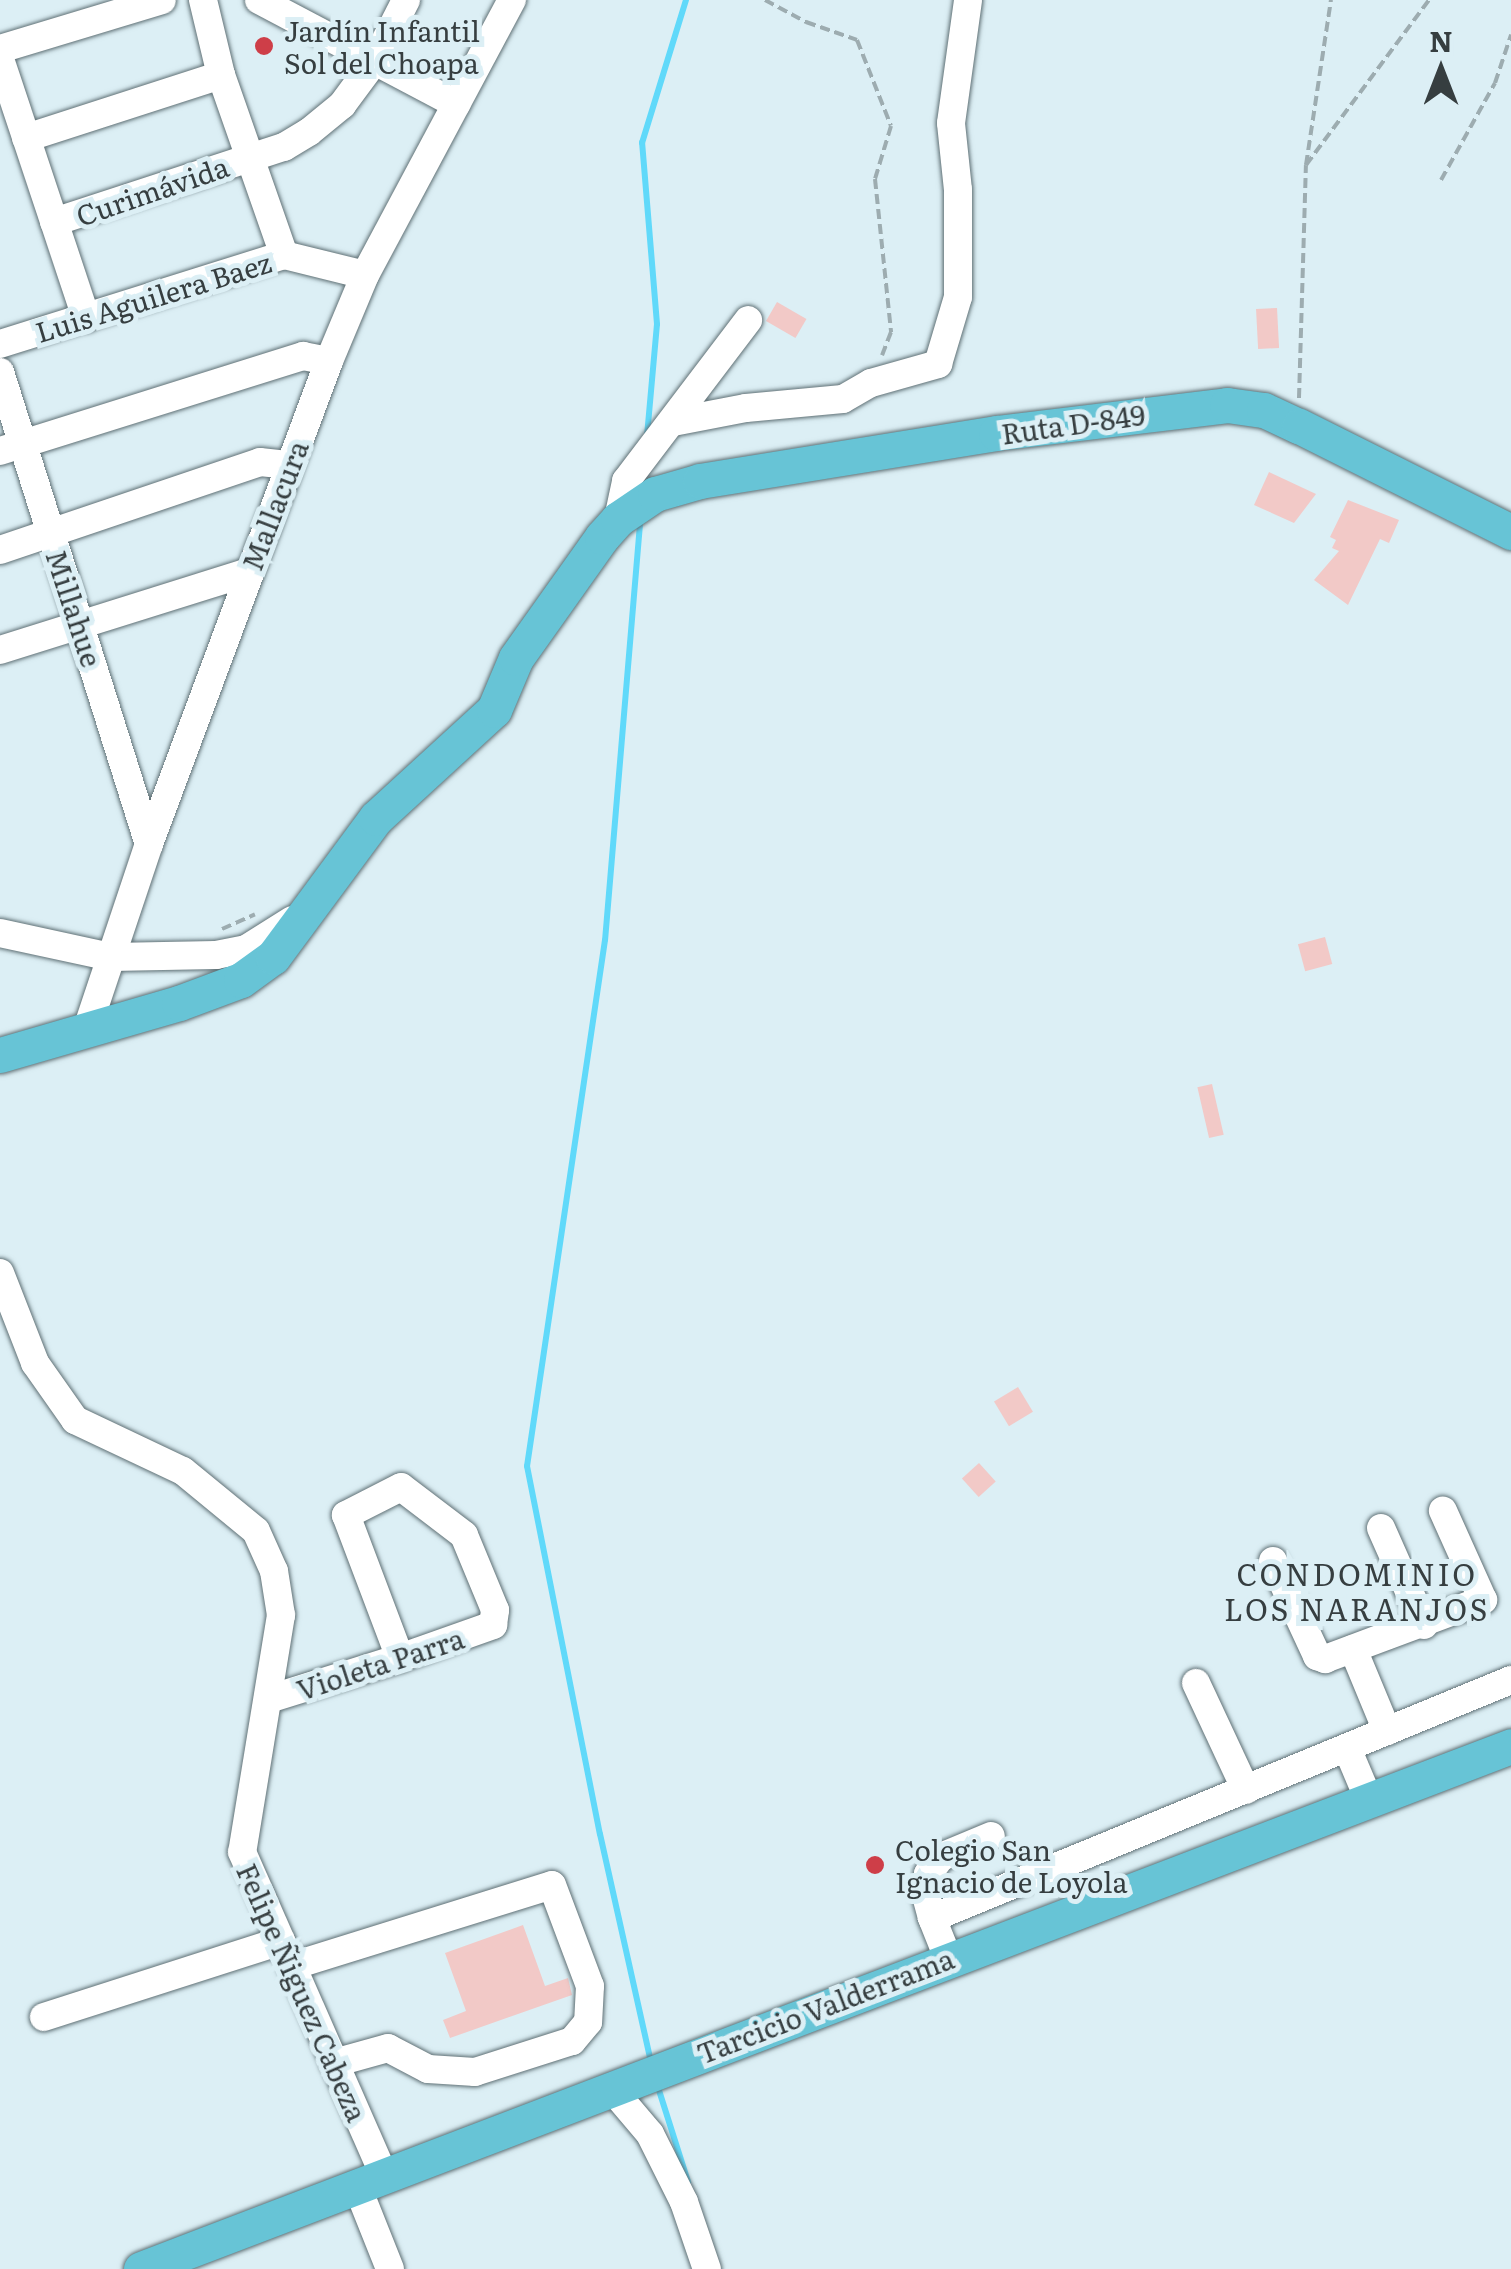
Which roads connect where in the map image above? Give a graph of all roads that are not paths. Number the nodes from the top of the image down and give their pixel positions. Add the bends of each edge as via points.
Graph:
1 (162, 0) edge
2 (259, 0) edge
3 (406, 0) edge
4 (512, 0) edge
5 (968, 0) edge
6 (211, 4) edge
7 (297, 8) edge
8 (0, 49) edge
9 (0, 59) edge
10 (376, 59) junction
11 (221, 75) junction
12 (456, 104) junction
13 (26, 138) junction
14 (249, 157) junction
15 (54, 222) junction
16 (284, 255) junction
17 (365, 275) junction
18 (86, 318) junction
19 (748, 320) dead end
20 (0, 344) edge
21 (329, 361) junction
22 (0, 372) edge
23 (673, 422) junction
24 (12, 447) edge
25 (290, 465) junction
26 (618, 519) junction
27 (1511, 532) edge
28 (52, 534) junction
29 (0, 550) edge
30 (249, 572) junction
31 (80, 624) junction
32 (0, 650) edge
33 (150, 844) junction
34 (322, 888) junction
35 (0, 933) edge
36 (111, 956) junction
37 (86, 1032) junction
38 (0, 1056) edge
39 (0, 1273) edge
40 (1444, 1511) dead end
41 (1381, 1528) dead end
42 (1273, 1561) dead end
43 (1424, 1625) junction
44 (1353, 1649) junction
45 (400, 1658) junction
46 (1511, 1680) edge
47 (1196, 1683) dead end
48 (268, 1699) junction
49 (1387, 1732) junction
50 (1511, 1746) edge
51 (1347, 1748) junction
52 (1246, 1790) junction
53 (1369, 1800) junction
54 (991, 1836) dead end
55 (932, 1918) junction
56 (286, 1954) junction
57 (948, 1958) junction
58 (44, 2017) dead end
59 (334, 2063) junction
60 (622, 2084) junction
61 (371, 2181) junction
62 (141, 2269) edge
63 (390, 2269) edge
64 (706, 2269) edge

1 - 8 street
2 - 7 street
3 - 10 street, Curimávida
4 - 12 street, Mallacura
5 - 23 street via 951,123 958,297 938,364 870,382 843,399
6 - 11 street
7 - 10 street
9 - 13 street
10 - 12 street
10 - 14 street, Curimávida via 342,106 309,132
11 - 13 street
11 - 14 street
12 - 17 street, Mallacura
13 - 15 street
14 - 15 street, Curimávida
14 - 16 street
15 - 18 street
16 - 17 street, Luis Aguilera Baez
16 - 18 street, Luis Aguilera Baez
17 - 21 street, Mallacura
18 - 20 street, Luis Aguilera Baez
19 - 23 street
21 - 24 street via 303,356
21 - 25 street, Mallacura
22 - 24 street, Millahue
23 - 26 street via 626,481
24 - 28 street, Millahue
25 - 28 street via 260,462
25 - 30 street, Mallacura
26 - 27 main road, Ruta D-849 via 655,494 700,481 996,433 1227,405 1264,410
26 - 34 main road, Ruta D-849 via 558,593 516,658 494,710 376,818
28 - 29 street
28 - 31 street, Millahue
30 - 31 street
30 - 33 street, Mallacura
31 - 32 street
31 - 33 street, Millahue
33 - 36 street, Mallacura
34 - 36 street via 282,930 246,949
34 - 37 main road, Ruta D-849 via 299,928 240,980
35 - 36 street
36 - 37 street, Mallacura
37 - 38 main road, Ruta D-849
39 - 48 street, Felipe Ñiguez Cabeza via 35,1363 75,1420 183,1470 256,1531 274,1571 281,1615
40 - 43 street via 1483,1600
41 - 43 street
42 - 44 street via 1318,1656
43 - 44 street
44 - 49 street
45 - 45 street, Violeta Parra via 493,1625 496,1610 464,1535 401,1487 346,1515
45 - 48 street, Violeta Parra
46 - 49 street
47 - 52 street
48 - 56 street, Felipe Ñiguez Cabeza via 242,1852
49 - 51 street
50 - 53 main road, Tarcicio Valderrama
51 - 52 street
51 - 53 street
52 - 55 street
53 - 57 main road, Tarcicio Valderrama
54 - 55 street via 942,1857 928,1874
55 - 57 street
56 - 58 street
56 - 59 street, Felipe Ñiguez Cabeza
56 - 59 street via 552,1885 590,1986 588,2022 572,2041 476,2072 428,2069 388,2048
57 - 60 main road, Tarcicio Valderrama
59 - 61 street, Felipe Ñiguez Cabeza
60 - 61 main road, Tarcicio Valderrama
60 - 64 street via 684,2202
61 - 62 main road, Tarcicio Valderrama
61 - 63 street, Felipe Ñiguez Cabeza

